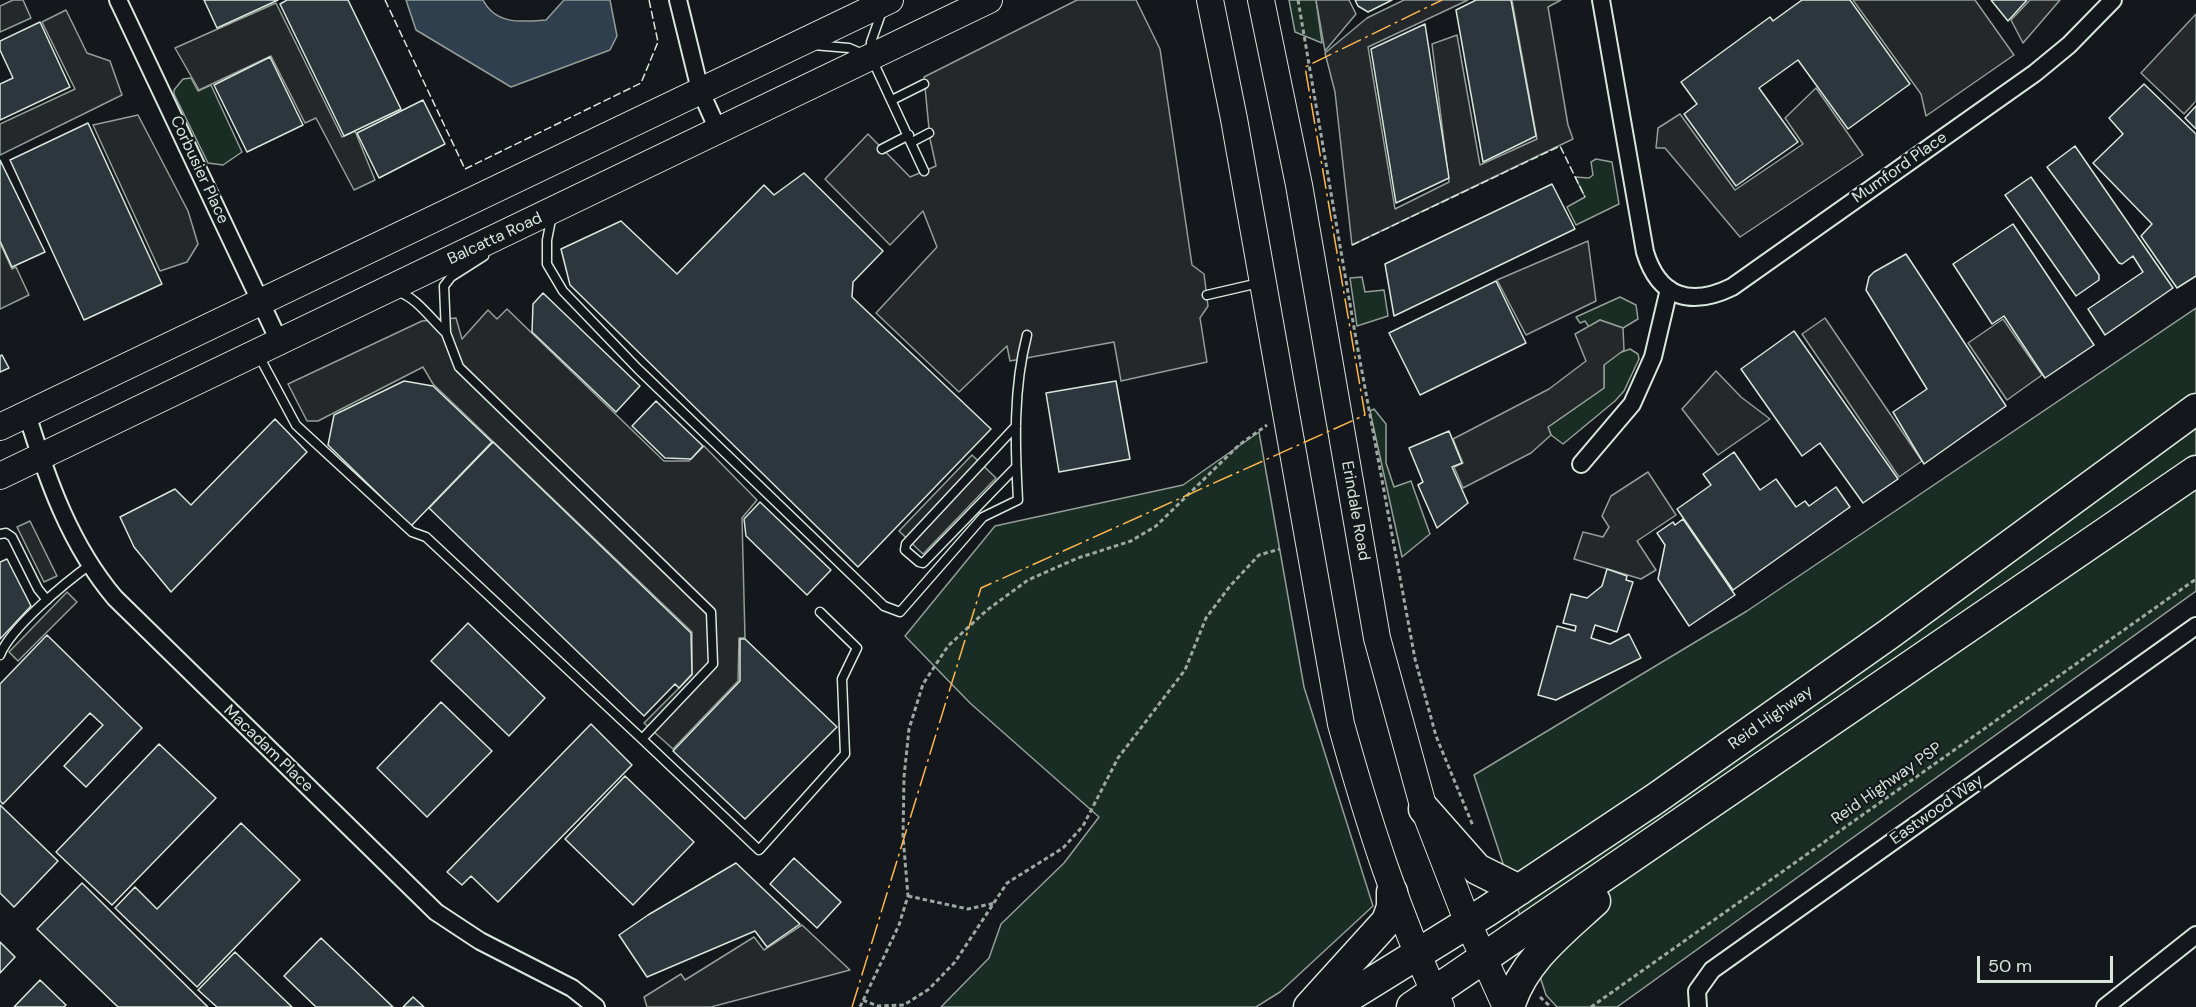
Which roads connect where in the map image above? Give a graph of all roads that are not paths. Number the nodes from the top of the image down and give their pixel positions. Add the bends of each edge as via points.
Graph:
1 (118, 0) edge
2 (678, 0) edge
3 (989, 0) edge
4 (1261, 0) edge
5 (1601, 0) edge
6 (2113, 0) edge
7 (887, 1) edge
8 (1210, 1) edge
9 (796, 44) junction
10 (871, 57) junction
11 (924, 84) dead end
12 (700, 90) junction
13 (892, 100) junction
14 (719, 132) junction
15 (929, 133) dead end
16 (910, 139) junction
17 (882, 149) dead end
18 (924, 171) dead end
19 (552, 212) junction
20 (1263, 282) junction
21 (388, 289) junction
22 (1669, 289) junction
23 (1207, 295) dead end
24 (260, 301) junction
25 (446, 333) junction
26 (1027, 335) dead end
27 (268, 346) junction
28 (2196, 408) edge
29 (27, 414) junction
30 (1016, 426) junction
31 (0, 427) edge
32 (39, 457) junction
33 (1581, 464) dead end
34 (1016, 467) junction
35 (2196, 471) edge
36 (0, 476) edge
37 (0, 534) edge
38 (91, 564) junction
39 (47, 600) junction
40 (820, 612) dead end
41 (2196, 626) edge
42 (0, 655) edge
43 (642, 739) junction
44 (1424, 809) junction
45 (1675, 829) junction
46 (1519, 890) junction
47 (1392, 892) junction
48 (1468, 923) junction
49 (2196, 935) edge
50 (1418, 956) junction
51 (1483, 958) junction
52 (1429, 1002) edge
53 (596, 1007) edge
54 (1309, 1007) edge
55 (1332, 1007) edge
56 (1508, 1007) edge
57 (1698, 1007) edge
58 (2105, 1007) edge

1 - 24 street, Corbusier Place
2 - 12 street
3 - 10 main road, Balcatta Road
4 - 44 main road, Erindale Road via 1299,185 1377,638
5 - 22 street via 1644,252 1655,275
6 - 22 street, Mumford Place via 2035,73 1732,288 1711,297 1691,299
7 - 9 main road
7 - 10 lane via 871,42
8 - 20 main road
9 - 10 lane via 849,48
9 - 12 main road
10 - 13 lane
10 - 14 main road, Balcatta Road
11 - 13 lane
12 - 14 street
12 - 24 main road
13 - 16 lane
14 - 19 main road, Balcatta Road
15 - 16 lane
16 - 17 lane
16 - 18 lane
19 - 21 main road, Balcatta Road
19 - 25 lane via 451,277 444,286
19 - 34 lane via 547,264 563,291 638,369 884,606 900,612 982,517 1018,500
20 - 23 lane
20 - 47 main road via 1341,723 1367,820
21 - 25 lane via 414,300
21 - 27 main road, Balcatta Road
22 - 33 street via 1653,357 1632,404
24 - 27 street, Corbusier Place
24 - 29 main road
25 - 43 lane via 459,367 711,612 713,664
26 - 30 lane via 1018,368
27 - 32 main road, Balcatta Road
27 - 43 lane via 296,425 412,532 426,537
28 - 46 highway, Reid Highway via 1889,634
29 - 31 main road
29 - 32 street, Macadam Place
30 - 34 lane
30 - 34 lane via 906,544 905,550 923,562
32 - 36 main road, Balcatta Road
32 - 38 street, Macadam Place via 67,522
35 - 45 highway
37 - 39 lane via 12,537
38 - 39 lane
38 - 53 street, Macadam Place via 130,614 436,912 480,941 572,988
39 - 42 lane
40 - 43 lane via 857,648 842,679 845,754 759,850
41 - 57 street, Eastwood Way via 1712,970 1697,991
44 - 46 highway via 1477,869
44 - 48 main road, Erindale Road
45 - 51 highway
45 - 56 highway via 1545,946 1521,979
46 - 48 highway, Reid Highway
47 - 50 main road
47 - 54 highway via 1392,907 1386,921
48 - 50 highway, Reid Highway
48 - 51 main road, Erindale Road
49 - 58 street
50 - 52 main road
50 - 55 highway, Reid Highway
51 - 52 highway
51 - 56 main road, Erindale Road

